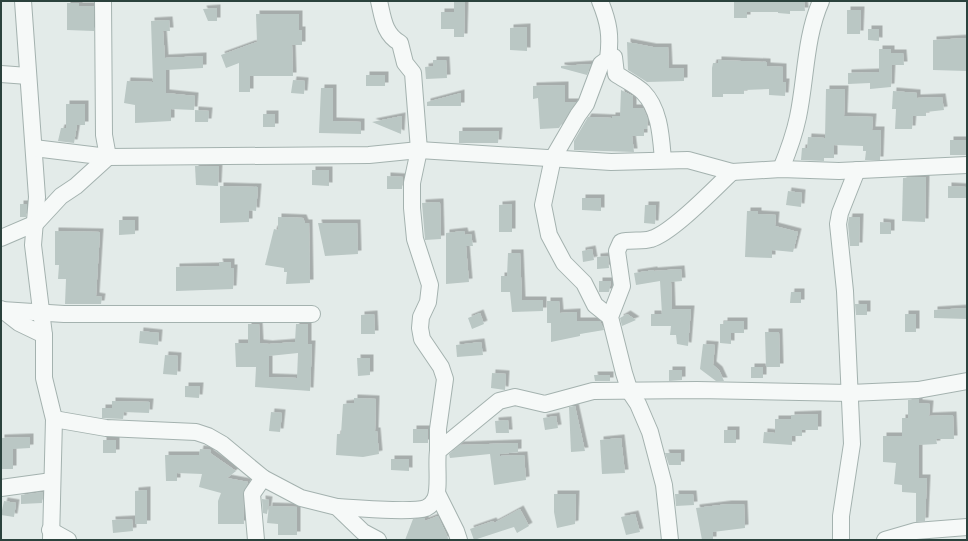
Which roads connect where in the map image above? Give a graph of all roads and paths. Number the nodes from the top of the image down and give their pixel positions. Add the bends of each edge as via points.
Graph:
1 (23, 1) edge
2 (103, 1) edge
3 (379, 1) edge
4 (600, 1) edge
5 (821, 1) edge
6 (614, 57) dead end
7 (1, 74) edge
8 (28, 76) junction
9 (34, 148) junction
10 (419, 150) junction
11 (108, 157) junction
12 (553, 158) junction
13 (663, 160) junction
14 (967, 165) edge
15 (781, 169) junction
16 (857, 170) junction
17 (732, 172) junction
18 (36, 223) junction
19 (1, 238) edge
20 (2, 310) edge
21 (41, 312) junction
22 (312, 314) dead end
23 (610, 317) junction
24 (44, 335) junction
25 (967, 381) edge
26 (630, 392) junction
27 (850, 393) junction
28 (54, 419) junction
29 (438, 451) junction
30 (263, 478) junction
31 (52, 481) junction
32 (1, 488) edge
33 (437, 493) junction
34 (337, 507) junction
35 (957, 531) edge
36 (50, 535) edge
37 (68, 540) edge
38 (256, 540) edge
39 (378, 540) edge
40 (459, 540) edge
41 (670, 540) edge
42 (841, 540) edge
43 (885, 540) edge

1 - 8 street
2 - 11 street via 104,135
3 - 10 street via 390,37 400,43 405,63 413,73
4 - 12 street via 608,19 608,59 601,64 586,104
5 - 15 street via 816,11 809,43 798,118 791,146
6 - 13 street via 616,74 643,92 654,109 660,129
7 - 8 street
8 - 9 street
9 - 11 street
9 - 18 street
10 - 11 street via 369,155
10 - 12 street
10 - 29 street via 412,183 412,208 415,239 430,285 428,302 420,317 420,328 422,339 441,367 445,380 438,430
11 - 18 street via 76,186 60,196
12 - 13 street via 611,162
12 - 23 street via 543,205 549,235 564,263 584,283 595,305
13 - 17 street via 688,160
14 - 16 street
15 - 16 street
15 - 17 street
16 - 27 street via 838,224 846,291
17 - 23 street via 682,218 657,236 650,240 621,242 617,251 622,286
18 - 19 street
18 - 21 street via 33,245
20 - 21 street
20 - 24 street via 19,323
21 - 22 street
21 - 24 street
23 - 26 street
24 - 28 street via 44,378
25 - 27 street via 918,390
26 - 27 street via 697,390
26 - 29 street via 593,391 545,404 516,396 507,398 499,401
26 - 41 street via 650,432 664,485
27 - 42 street via 852,444 841,516
28 - 30 street via 106,428 196,432 222,444
28 - 31 street
29 - 33 street
30 - 34 street via 302,498
30 - 38 street via 252,494
31 - 32 street
31 - 36 street
33 - 34 street via 432,504 426,508 400,510
33 - 40 street
34 - 39 street via 363,532
35 - 43 street via 916,531
36 - 37 street

